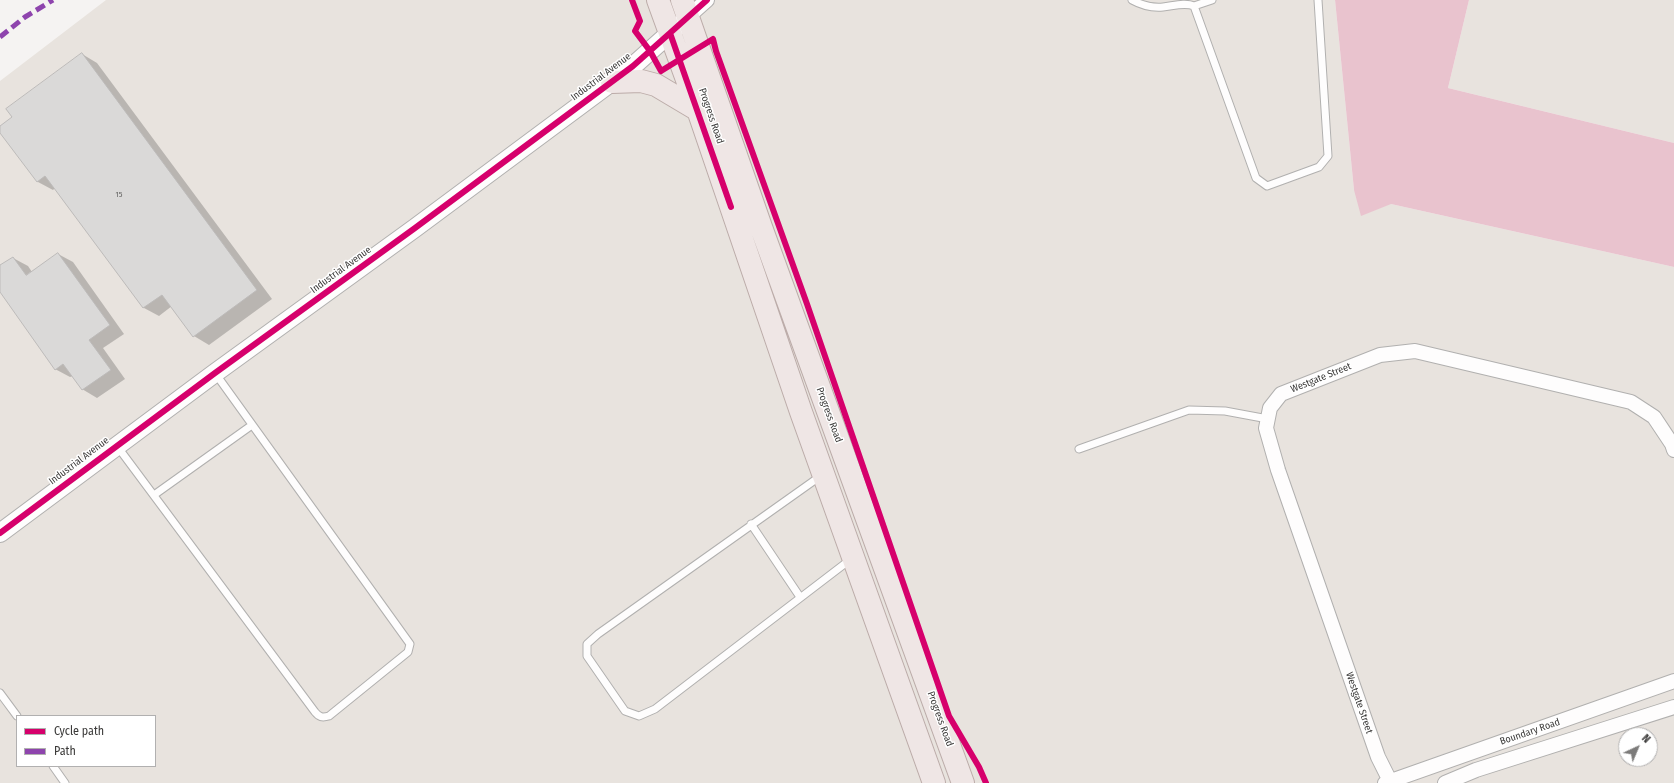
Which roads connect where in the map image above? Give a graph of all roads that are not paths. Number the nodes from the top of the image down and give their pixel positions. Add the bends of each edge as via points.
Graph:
1 (658, 0) edge
2 (707, 0) edge
3 (1132, 0) edge
4 (1212, 0) edge
5 (1318, 0) edge
6 (1194, 6) junction
7 (685, 8) edge
8 (670, 33) junction
9 (612, 82) junction
10 (698, 110) junction
11 (215, 373) junction
12 (1268, 419) junction
13 (252, 425) junction
14 (117, 446) junction
15 (1079, 449) dead end
16 (1674, 450) edge
17 (824, 474) junction
18 (154, 495) junction
19 (751, 524) junction
20 (0, 533) edge
21 (853, 557) junction
22 (800, 597) junction
23 (1674, 681) edge
24 (0, 693) edge
25 (1674, 707) edge
26 (16, 715) edge
27 (54, 767) edge
28 (1388, 782) edge
29 (65, 783) edge
30 (934, 783) edge
31 (963, 783) edge
32 (1445, 783) edge

1 - 8 main road, Progress Road
2 - 7 street
3 - 6 lane via 1141,5 1161,7 1189,4
4 - 6 lane
5 - 6 lane via 1328,156 1319,167 1267,186 1256,178
7 - 8 street, Industrial Avenue
7 - 31 main road, Progress Road
8 - 9 street, Industrial Avenue
8 - 10 main road, Progress Road
9 - 10 main road via 641,81 656,85
9 - 11 street, Industrial Avenue
10 - 17 main road, Progress Road
11 - 13 lane
11 - 14 street, Industrial Avenue
12 - 15 lane via 1225,411 1189,410
12 - 16 street, Westgate Street via 1270,408 1281,394 1380,354 1415,351 1631,402 1654,417
12 - 28 street, Westgate Street via 1266,428 1278,470
13 - 18 lane
13 - 18 lane via 410,644 408,652 329,716 324,718 314,712
14 - 18 lane
14 - 20 street, Industrial Avenue
17 - 19 lane
17 - 21 main road, Progress Road
19 - 22 lane
19 - 22 lane via 598,634 587,644 587,656 625,711 639,716 655,709
21 - 22 lane
21 - 30 main road, Progress Road
23 - 28 street, Boundary Road
24 - 26 lane
25 - 32 street, Boundary Road via 1483,768
27 - 29 lane

